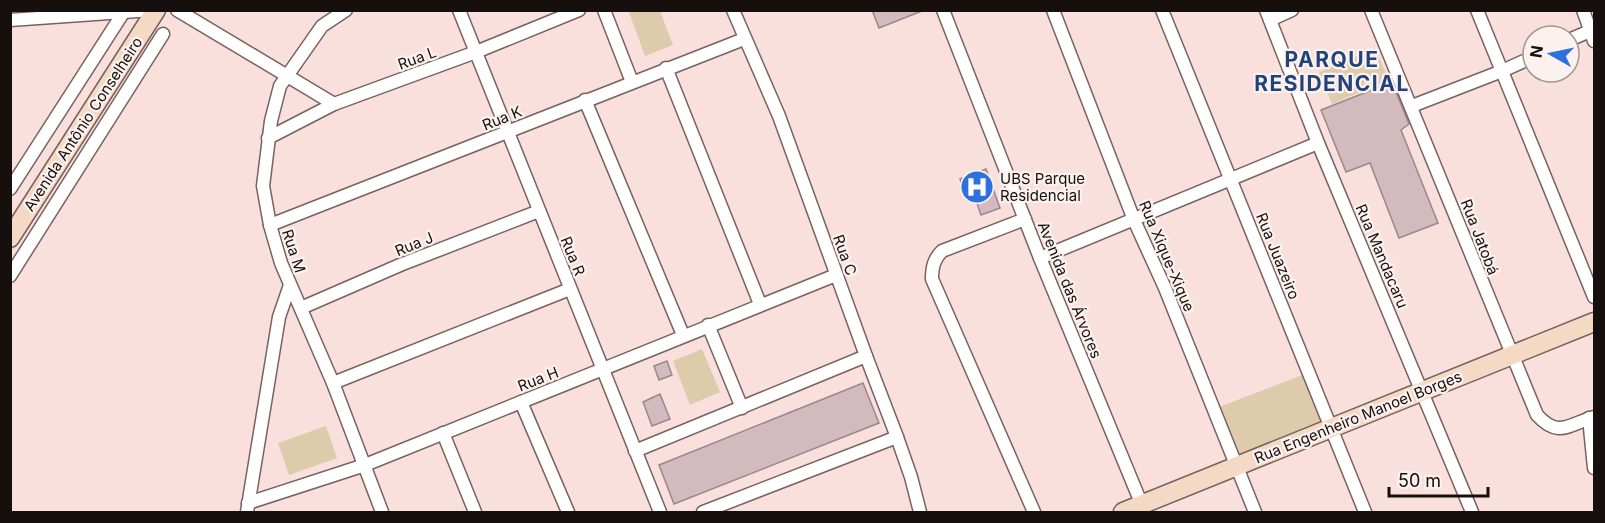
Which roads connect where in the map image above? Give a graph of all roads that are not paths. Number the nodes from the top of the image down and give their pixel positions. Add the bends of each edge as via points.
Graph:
1 (154, 10) edge
2 (177, 10) edge
3 (346, 10) edge
4 (459, 10) edge
5 (579, 10) edge
6 (604, 10) edge
7 (733, 10) edge
8 (1053, 10) edge
9 (1162, 10) edge
10 (1293, 10) edge
11 (1371, 10) edge
12 (1477, 10) edge
13 (124, 12) edge
14 (948, 12) edge
15 (1585, 12) edge
16 (1268, 15) edge
17 (10, 20) edge
18 (163, 34) dead end
19 (1592, 36) edge
20 (744, 39) junction
21 (476, 52) junction
22 (1521, 62) edge
23 (666, 68) junction
24 (1502, 71) junction
25 (286, 76) junction
26 (632, 82) junction
27 (585, 100) junction
28 (334, 104) junction
29 (1412, 106) junction
30 (508, 132) junction
31 (268, 138) junction
32 (1318, 143) junction
33 (1230, 179) junction
34 (10, 189) edge
35 (539, 211) junction
36 (1025, 219) junction
37 (1134, 220) junction
38 (270, 225) junction
39 (10, 238) edge
40 (1040, 258) junction
41 (836, 275) junction
42 (10, 276) edge
43 (290, 285) junction
44 (570, 289) junction
45 (1594, 297) edge
46 (760, 304) junction
47 (301, 308) junction
48 (1594, 322) edge
49 (708, 325) junction
50 (683, 335) junction
51 (866, 356) junction
52 (1513, 356) junction
53 (603, 370) junction
54 (333, 383) junction
55 (1422, 391) junction
56 (521, 402) junction
57 (742, 408) junction
58 (1592, 417) edge
59 (1331, 427) junction
60 (443, 433) junction
61 (897, 437) junction
62 (635, 451) junction
63 (365, 465) junction
64 (1237, 466) junction
65 (1594, 468) edge
66 (247, 508) edge
67 (1144, 509) edge
68 (382, 513) edge
69 (475, 513) edge
70 (568, 513) edge
71 (660, 513) edge
72 (703, 513) edge
73 (920, 513) edge
74 (1034, 513) edge
75 (1123, 513) edge
76 (1255, 513) edge
77 (1365, 513) edge
78 (1472, 513) edge

1 - 13 street
1 - 39 street, Avenida Antônio Conselheiro
2 - 25 street
3 - 25 street, Rua M via 322,26
4 - 21 street, Rua R
5 - 21 street, Rua L
6 - 26 street
7 - 20 street, Rua C
8 - 37 street, Rua Xique-Xique
9 - 33 street, Rua Juazeiro
10 - 16 street
11 - 29 street, Rua Jatobá
12 - 24 street
13 - 17 street
13 - 34 street
14 - 36 street, Avenida das Árvores via 987,127
15 - 19 street
16 - 32 street, Rua Mandacaru
18 - 42 street
20 - 23 street, Rua K
20 - 41 street, Rua C via 779,116
21 - 28 street, Rua L
21 - 30 street, Rua R
22 - 24 street
23 - 26 street, Rua K
23 - 46 street
24 - 29 street
24 - 45 street
25 - 28 street
25 - 31 street, Rua M
26 - 27 street, Rua K
27 - 30 street, Rua K
27 - 50 street
28 - 31 street, Rua L
29 - 52 street, Rua Jatobá
30 - 35 street, Rua R
30 - 38 street, Rua K
31 - 38 street, Rua M via 263,186
32 - 33 street
32 - 55 street, Rua Mandacaru
33 - 37 street
33 - 59 street, Rua Juazeiro
35 - 44 street, Rua R
35 - 47 street, Rua J
36 - 40 street, Avenida das Árvores
36 - 74 street via 942,251 933,265 932,279
37 - 40 street
37 - 64 street, Rua Xique-Xique
38 - 43 street, Rua M
40 - 67 street, Avenida das Árvores
41 - 46 street, Rua H
41 - 51 street, Rua C
43 - 47 street, Rua M
43 - 66 street via 279,317
44 - 53 street, Rua R
44 - 54 street
46 - 49 street, Rua H
47 - 54 street, Rua M
48 - 52 street, Rua Engenheiro Manoel Borges
49 - 50 street, Rua H
49 - 57 street
50 - 53 street, Rua H
51 - 57 street
51 - 61 street, Rua C
52 - 55 street, Rua Engenheiro Manoel Borges
52 - 58 street, Rua Jatobá via 1537,415 1548,427 1561,428
53 - 56 street, Rua H
53 - 62 street, Rua R
54 - 63 street, Rua M
55 - 59 street, Rua Engenheiro Manoel Borges
55 - 78 street, Rua Mandacaru
56 - 60 street, Rua H
56 - 70 street
57 - 62 street
58 - 65 street
59 - 64 street, Rua Engenheiro Manoel Borges
59 - 77 street, Rua Juazeiro
60 - 63 street, Rua H
60 - 69 street
61 - 72 street
61 - 73 street, Rua C
62 - 71 street, Rua R
63 - 66 street, Rua H
63 - 68 street, Rua M
64 - 67 street, Rua Engenheiro Manoel Borges
64 - 76 street, Rua Xique-Xique
67 - 75 street, Rua Engenheiro Manoel Borges

